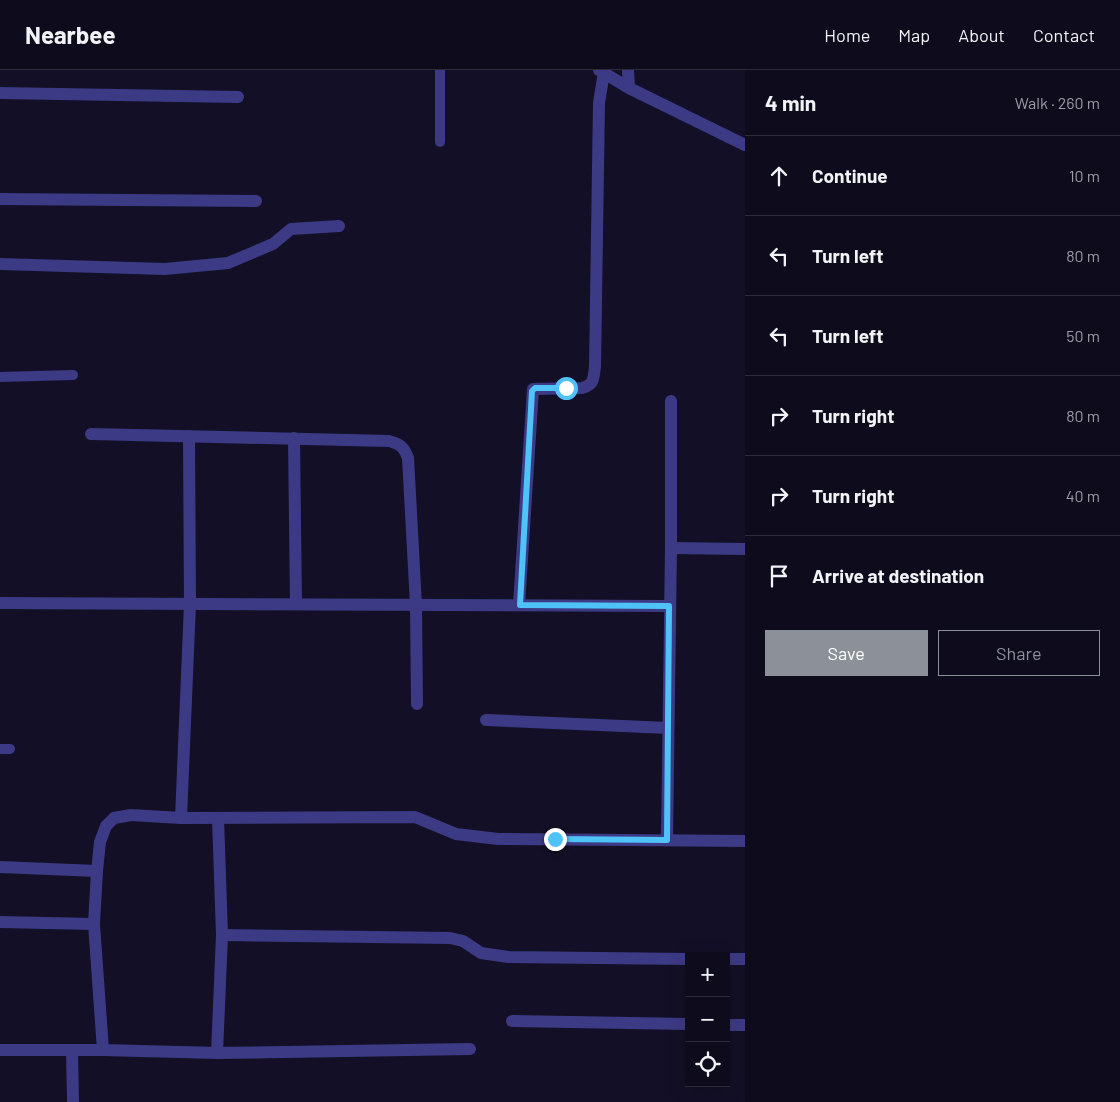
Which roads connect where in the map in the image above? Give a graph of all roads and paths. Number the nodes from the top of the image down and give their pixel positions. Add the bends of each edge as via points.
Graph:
1 (440, 70) edge
2 (628, 70) edge
3 (602, 71) edge
4 (629, 88) junction
5 (0, 93) edge
6 (238, 97) dead end
7 (440, 142) dead end
8 (745, 145) edge
9 (0, 199) edge
10 (256, 201) dead end
11 (339, 226) dead end
12 (0, 264) edge
13 (72, 375) dead end
14 (0, 377) edge
15 (671, 401) dead end
16 (91, 434) dead end
17 (189, 436) junction
18 (294, 438) junction
19 (671, 548) junction
20 (745, 549) edge
21 (0, 603) edge
22 (190, 604) junction
23 (296, 604) junction
24 (416, 605) junction
25 (520, 605) junction
26 (669, 606) junction
27 (418, 704) dead end
28 (486, 720) dead end
29 (668, 728) junction
30 (181, 818) junction
31 (218, 818) junction
32 (667, 840) junction
33 (745, 841) edge
34 (0, 866) edge
35 (97, 871) junction
36 (0, 922) edge
37 (94, 924) junction
38 (222, 935) junction
39 (685, 958) edge
40 (730, 959) edge
41 (745, 959) edge
42 (512, 1021) dead end
43 (685, 1024) edge
44 (730, 1025) edge
45 (745, 1025) edge
46 (470, 1049) dead end
47 (0, 1050) edge
48 (72, 1050) junction
49 (103, 1050) junction
50 (217, 1053) junction
51 (73, 1102) edge

1 - 7 lane
2 - 4 street
3 - 4 street
3 - 25 street via 595,367 589,386 533,389
4 - 8 street
5 - 6 street
9 - 10 street
11 - 12 street via 291,229 273,244 228,263 165,269
13 - 14 lane
15 - 19 street
16 - 17 street
17 - 18 street
17 - 22 street
18 - 23 street
18 - 24 street via 389,441 404,448 408,458
19 - 20 street
19 - 26 street
21 - 22 street
22 - 23 street
22 - 30 street
23 - 24 street
24 - 25 street
24 - 27 street
25 - 26 street
26 - 29 street
28 - 29 street
29 - 32 street
30 - 31 street
30 - 35 street via 130,815 114,818 106,826 100,842
31 - 32 street via 415,817 456,834 498,839
31 - 38 street
32 - 33 street
34 - 35 street
35 - 37 street
36 - 37 street
37 - 49 street
38 - 39 street via 450,938 463,941 480,953 508,957
38 - 50 street
40 - 41 street
42 - 43 street
44 - 45 street
46 - 50 street
47 - 48 street
48 - 49 street
48 - 51 street
49 - 50 street

